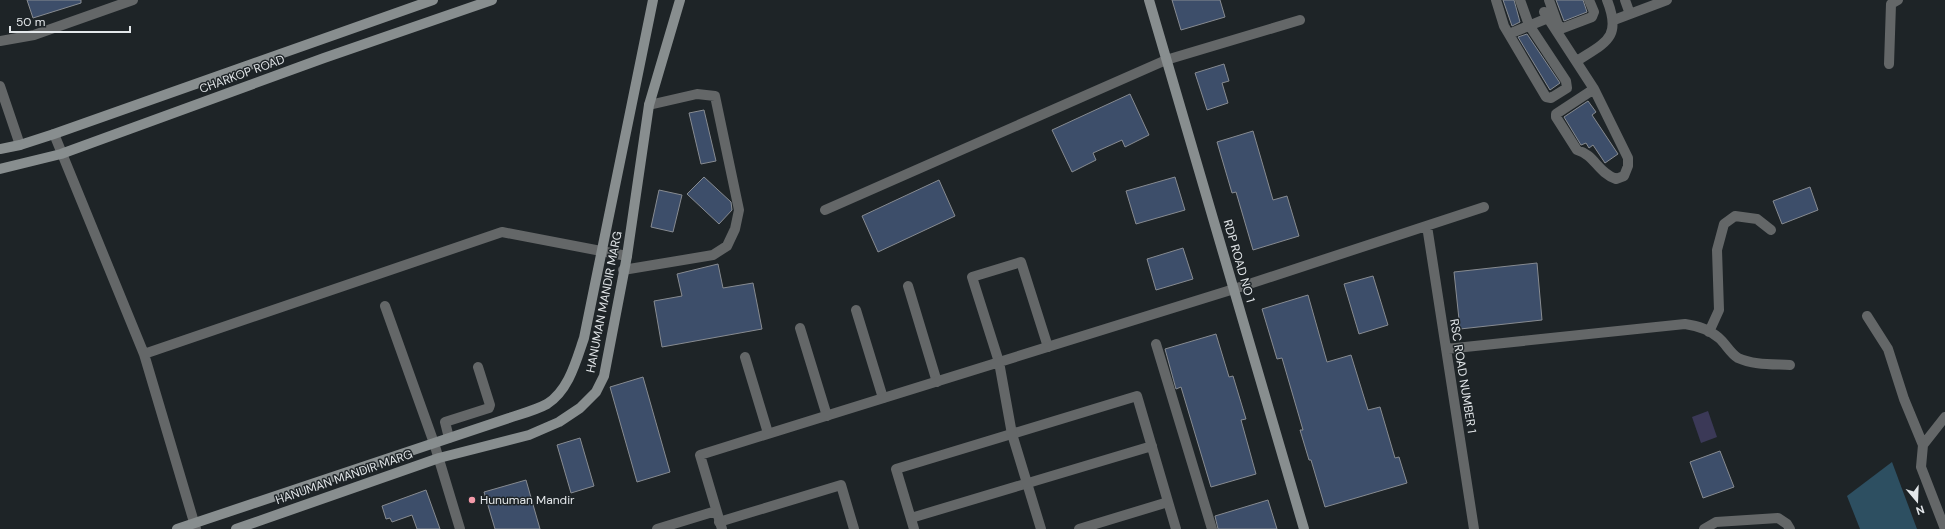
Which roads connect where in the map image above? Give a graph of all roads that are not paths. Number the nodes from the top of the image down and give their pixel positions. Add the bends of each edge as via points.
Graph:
1 (133, 0) edge
2 (433, 0) edge
3 (492, 0) edge
4 (653, 0) edge
5 (680, 0) edge
6 (1149, 0) edge
7 (1496, 0) edge
8 (1520, 0) edge
9 (1549, 0) edge
10 (1589, 0) edge
11 (1607, 0) edge
12 (1625, 0) edge
13 (1667, 0) edge
14 (1892, 1) edge
15 (1630, 14) junction
16 (1300, 20) dead end
17 (1614, 20) junction
18 (1529, 25) junction
19 (1509, 34) junction
20 (0, 41) edge
21 (1166, 60) junction
22 (1577, 61) junction
23 (1889, 64) dead end
24 (0, 86) edge
25 (1594, 89) junction
26 (650, 105) junction
27 (54, 134) junction
28 (20, 145) junction
29 (0, 149) edge
30 (61, 154) junction
31 (0, 169) edge
32 (1484, 207) dead end
33 (825, 210) dead end
34 (1427, 226) junction
35 (1771, 230) dead end
36 (602, 251) junction
37 (627, 256) junction
38 (623, 270) junction
39 (908, 286) dead end
40 (1234, 289) junction
41 (385, 306) dead end
42 (856, 310) dead end
43 (1867, 316) dead end
44 (800, 328) dead end
45 (1709, 332) junction
46 (1156, 344) dead end
47 (1048, 347) junction
48 (1446, 349) junction
49 (144, 354) junction
50 (745, 357) dead end
51 (999, 362) junction
52 (1790, 365) dead end
53 (478, 367) dead end
54 (937, 382) junction
55 (883, 398) junction
56 (827, 416) junction
57 (1945, 417) edge
58 (768, 433) junction
59 (1012, 434) junction
60 (449, 438) junction
61 (434, 443) junction
62 (1923, 445) junction
63 (1152, 446) junction
64 (439, 458) junction
65 (1027, 483) junction
66 (1168, 502) junction
67 (716, 511) junction
68 (911, 518) junction
69 (721, 525) edge
70 (195, 526) edge
71 (177, 529) edge
72 (236, 529) edge
73 (460, 529) edge
74 (657, 529) edge
75 (854, 529) edge
76 (914, 529) edge
77 (1041, 529) edge
78 (1079, 529) edge
79 (1176, 529) edge
80 (1212, 529) edge
81 (1304, 529) edge
82 (1474, 529) edge
83 (1704, 529) edge
84 (1790, 529) edge
85 (1945, 529) edge

1 - 20 street via 34,35
2 - 27 street, CHARKOP ROAD
3 - 30 street, CHARKOP ROAD
4 - 36 street
5 - 26 street, HANUMAN MANDIR MARG
6 - 21 street, RDP ROAD NO 1
7 - 19 street
8 - 18 street
9 - 10 street via 1558,25 1563,28 1592,17 1594,12
11 - 17 street
12 - 15 street
13 - 15 street
14 - 23 street
15 - 17 street
16 - 21 street
17 - 22 street via 1613,31 1607,40
18 - 19 street
18 - 19 street via 1566,81 1567,88 1551,98 1546,97
18 - 22 street via 1546,15
21 - 33 street
21 - 40 street, RDP ROAD NO 1
22 - 25 street
24 - 28 street
25 - 25 street via 1628,158 1624,176 1616,179 1606,176 1590,157 1577,150 1556,117 1556,114
26 - 37 street, HANUMAN MANDIR MARG
26 - 38 street via 697,94 715,96 739,210 727,246 713,256
27 - 28 street, CHARKOP ROAD
27 - 30 street
28 - 29 street, CHARKOP ROAD
30 - 31 street, CHARKOP ROAD
30 - 49 street
32 - 34 street
34 - 40 street
34 - 48 street, RSC ROAD NUMBER 1
35 - 45 street via 1757,219 1735,216 1724,224 1717,250 1719,310
36 - 37 street
36 - 49 street via 502,232
36 - 60 street via 584,338 566,384 547,403
37 - 38 street, HANUMAN MANDIR MARG
38 - 64 street, HANUMAN MANDIR MARG via 604,376 596,392 580,408 559,422 529,435
39 - 54 street
40 - 47 street
40 - 81 street, RDP ROAD NO 1
41 - 61 street
42 - 55 street
43 - 62 street via 1888,349 1904,399
44 - 56 street
45 - 48 street via 1703,327 1685,324
45 - 52 street via 1738,358 1752,362
46 - 80 street
47 - 51 street
47 - 51 street via 1021,262 972,277
48 - 82 street, RSC ROAD NUMBER 1
49 - 70 street
50 - 58 street
51 - 54 street
51 - 59 street
53 - 60 street via 490,405 488,408 445,422
54 - 55 street
55 - 56 street
56 - 58 street
57 - 62 street
58 - 67 street via 700,455
59 - 63 street via 1137,396
59 - 65 street
59 - 68 street via 896,469
60 - 61 street
61 - 64 street
61 - 70 street
62 - 85 street via 1921,467
63 - 65 street
63 - 66 street
64 - 72 street, HANUMAN MANDIR MARG
64 - 73 street
65 - 68 street
65 - 77 street
66 - 78 street
66 - 79 street
67 - 69 street
67 - 74 street
68 - 76 street
69 - 75 street via 841,485
70 - 71 street
83 - 84 street via 1716,522 1778,518

